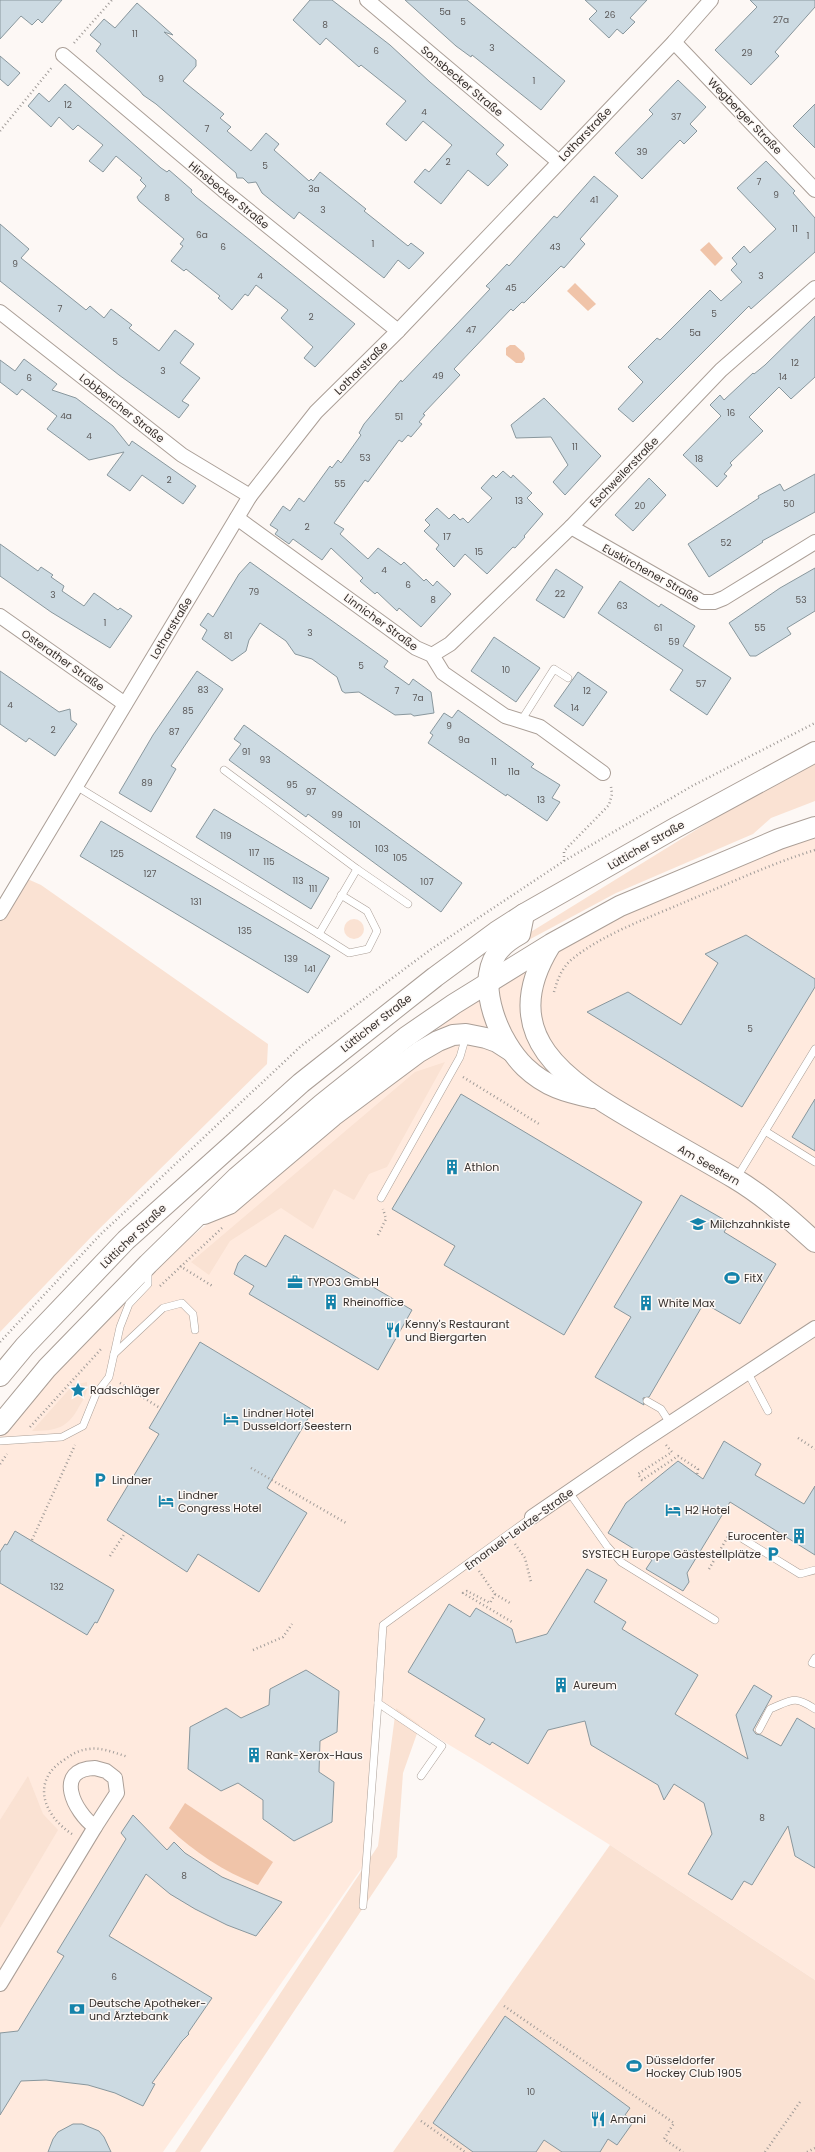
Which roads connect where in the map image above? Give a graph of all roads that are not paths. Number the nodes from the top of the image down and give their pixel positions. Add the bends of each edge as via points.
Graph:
1 (367, 0) edge
2 (711, 0) edge
3 (674, 42) junction
4 (63, 55) dead end
5 (559, 162) junction
6 (815, 190) edge
7 (815, 288) edge
8 (0, 312) edge
9 (398, 332) junction
10 (250, 496) junction
11 (237, 518) junction
12 (571, 527) junction
13 (815, 542) edge
14 (0, 616) edge
15 (432, 655) junction
16 (568, 678) dead end
17 (125, 704) junction
18 (521, 720) junction
19 (815, 752) edge
20 (224, 770) dead end
21 (603, 773) road end
22 (76, 786) junction
23 (815, 827) edge
24 (357, 869) junction
25 (342, 895) junction
26 (408, 904) dead end
27 (0, 913) edge
28 (524, 914) junction
29 (319, 934) junction
30 (551, 944) junction
31 (490, 983) junction
32 (466, 1034) junction
33 (815, 1049) edge
34 (511, 1051) junction
35 (596, 1099) junction
36 (765, 1131) junction
37 (815, 1162) edge
38 (736, 1179) junction
39 (381, 1198) road end
40 (194, 1218) junction
41 (815, 1242) edge
42 (148, 1264) junction
43 (815, 1328) edge
44 (195, 1330) dead end
45 (114, 1354) junction
46 (748, 1373) junction
47 (0, 1376) edge
48 (647, 1401) dead end
49 (768, 1411) dead end
50 (670, 1423) junction
51 (0, 1425) edge
52 (0, 1441) edge
53 (569, 1492) junction
54 (532, 1517) joint
55 (742, 1539) road end
56 (815, 1570) edge
57 (715, 1620) dead end
58 (815, 1658) edge
59 (815, 1664) edge
60 (378, 1703) junction
61 (815, 1709) edge
62 (759, 1730) dead end
63 (421, 1776) dead end
64 (95, 1828) dead end
65 (363, 1906) dead end
66 (0, 1984) edge

1 - 5 street, Sonsbecker Straße
2 - 3 street, Lotharstraße
3 - 5 street, Lotharstraße
3 - 6 street, Wegberger Straße
4 - 9 street, Hinsbecker Straße via 223,190
5 - 9 street, Lotharstraße
7 - 12 street, Eschweilerstraße via 721,370
8 - 10 street, Lobbericher Straße via 182,455
9 - 10 street, Lotharstraße via 316,412
10 - 11 street, Lotharstraße
11 - 15 street, Linnicher Straße via 416,648
11 - 17 street, Lotharstraße
12 - 13 street, Euskirchener Straße via 702,602 714,602 724,598
12 - 15 street, Eschweilerstraße via 450,644
14 - 17 street, Osterather Straße
15 - 18 street via 443,673 505,716
16 - 18 lane via 554,669
17 - 22 street, Lotharstraße
18 - 21 street via 540,727
19 - 28 main road, Lütticher Straße
20 - 24 lane
22 - 27 street, Lotharstraße
22 - 29 lane
23 - 30 main road via 779,839 620,906
24 - 25 lane
24 - 26 lane
25 - 29 lane
25 - 29 lane via 367,911 377,931 368,949 349,953
28 - 31 main road via 520,934 504,944 496,954 491,966
28 - 47 main road, Lütticher Straße via 435,977 301,1083 126,1240
30 - 31 main road
30 - 35 main road via 541,961 530,998 531,1020 540,1045 552,1062
31 - 34 main road via 492,1010 499,1031
31 - 40 main road via 406,1037 236,1176
32 - 34 main road via 497,1042
32 - 39 lane via 460,1058
32 - 40 main road via 452,1035 419,1052 333,1116 229,1204
33 - 36 lane
34 - 35 main road via 526,1068 561,1091
35 - 38 main road, Am Seestern
36 - 37 lane
36 - 38 lane
38 - 41 main road, Am Seestern via 783,1213
40 - 42 main road
42 - 45 lane via 148,1284 129,1304 120,1327
42 - 51 main road via 47,1368
43 - 46 street, Emanuel-Leutze-Straße
44 - 45 lane via 193,1314 182,1303 163,1308
45 - 52 lane via 109,1377 96,1394 83,1426 62,1437
46 - 49 lane
46 - 50 street, Emanuel-Leutze-Straße
48 - 50 lane via 661,1409
50 - 53 street, Emanuel-Leutze-Straße
53 - 54 street, Emanuel-Leutze-Straße
53 - 57 lane via 621,1562
54 - 60 lane, Emanuel-Leutze-Straße via 383,1625
55 - 56 lane via 800,1574
58 - 59 lane via 812,1663
60 - 63 lane via 442,1746
60 - 65 lane, Emanuel-Leutze-Straße
61 - 62 lane via 801,1700 793,1700 770,1709
64 - 66 street

